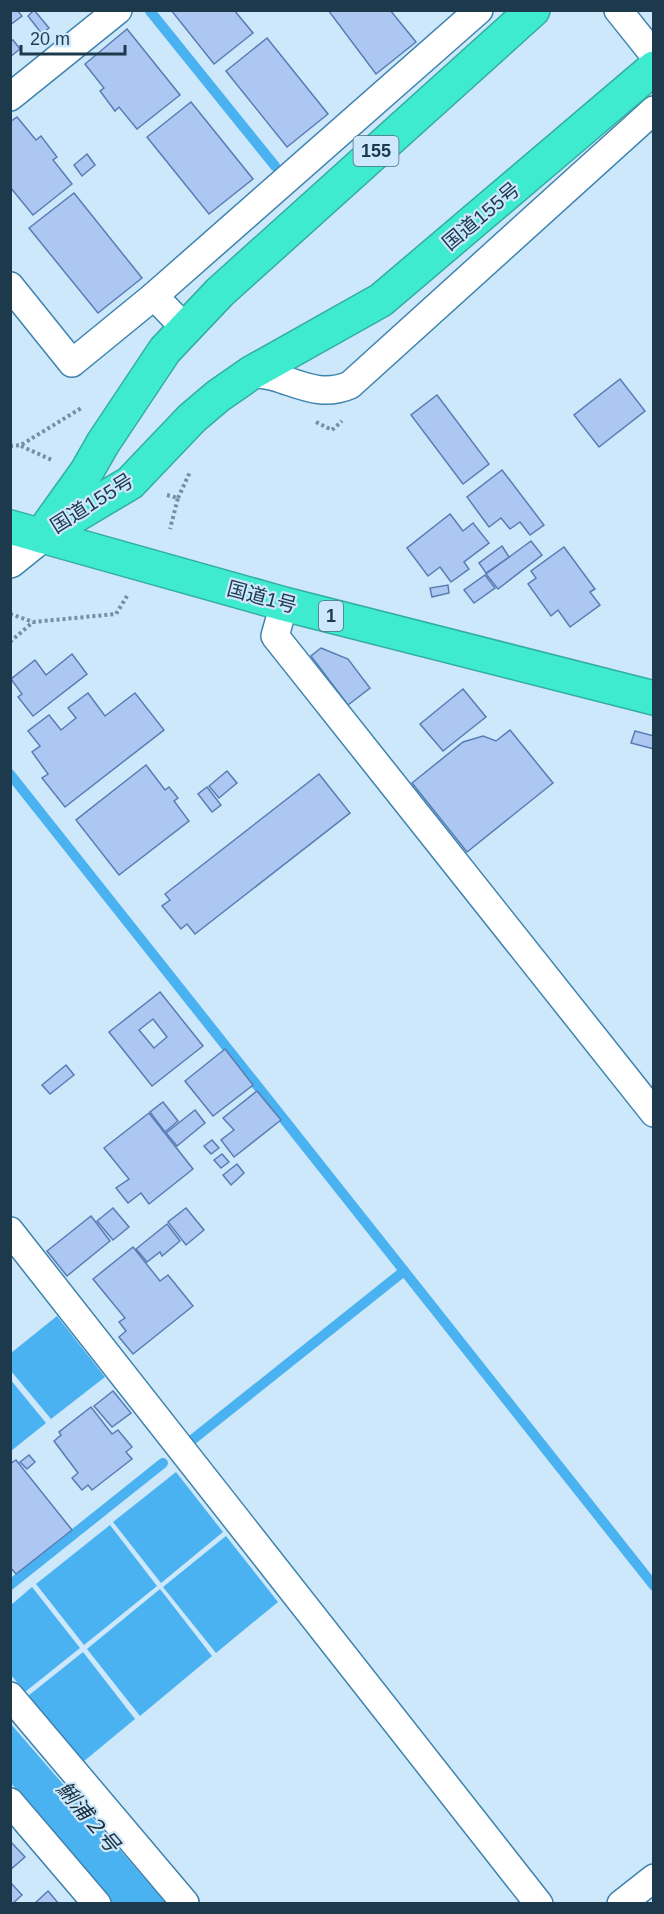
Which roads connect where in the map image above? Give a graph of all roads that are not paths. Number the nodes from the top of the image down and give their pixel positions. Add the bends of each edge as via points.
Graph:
1 (118, 10) edge
2 (479, 10) edge
3 (533, 10) edge
4 (618, 10) edge
5 (654, 56) edge
6 (654, 68) edge
7 (10, 97) edge
8 (654, 110) edge
9 (10, 286) edge
10 (154, 296) junction
11 (185, 328) junction
12 (251, 373) junction
13 (26, 531) edge
14 (10, 561) edge
15 (284, 604) junction
16 (654, 698) edge
17 (654, 1113) edge
18 (10, 1231) edge
19 (10, 1696) edge
20 (10, 1802) edge
21 (654, 1878) edge
22 (184, 1903) edge
23 (97, 1904) edge
24 (190, 1904) edge
25 (539, 1904) edge
26 (621, 1904) edge

1 - 7 street
2 - 10 street
3 - 11 highway, 国道155号 / 155
4 - 5 street
6 - 12 highway, 国道155号 via 381,300
8 - 12 street via 350,385 325,391
9 - 10 street via 72,363
10 - 11 street
11 - 13 highway, 国道155号 / 155 via 165,350 87,471
12 - 13 highway, 国道155号 via 192,418 130,483
13 - 14 main road
13 - 15 highway, 国道1号 / 1
15 - 16 highway, 国道1号 / 1
15 - 17 street via 275,636
18 - 25 street
19 - 22 street
20 - 23 street
21 - 26 street
22 - 24 street

